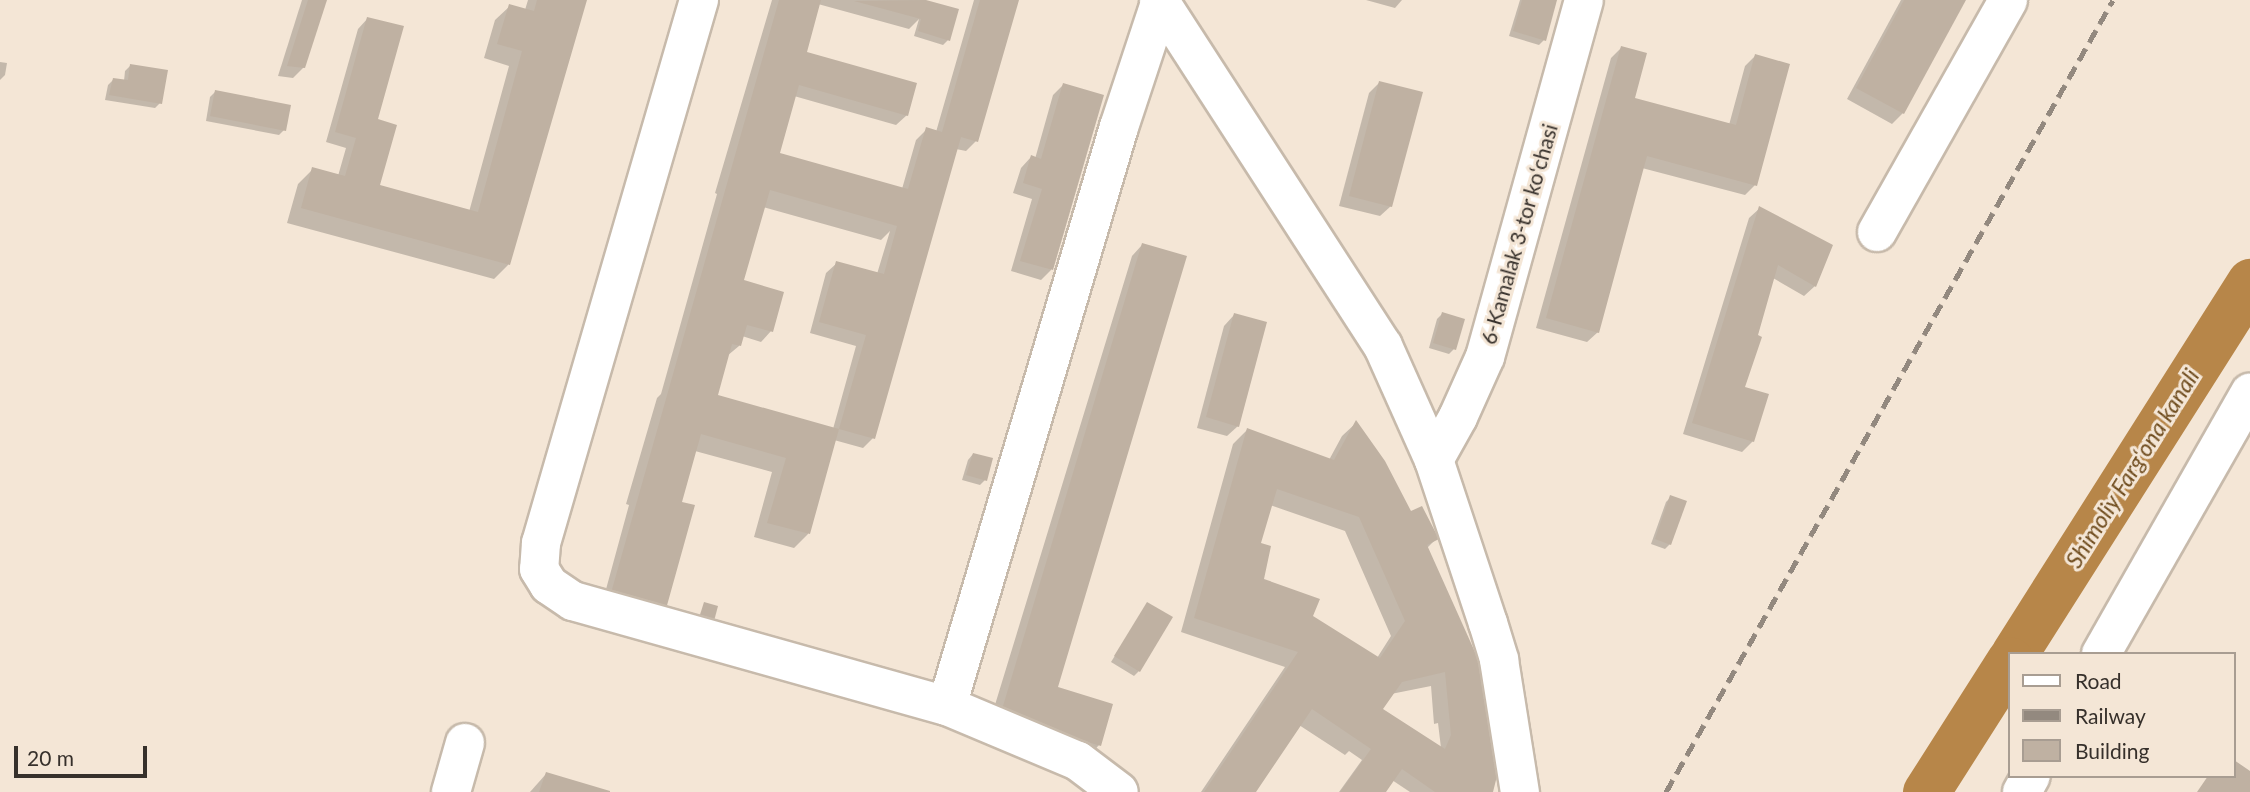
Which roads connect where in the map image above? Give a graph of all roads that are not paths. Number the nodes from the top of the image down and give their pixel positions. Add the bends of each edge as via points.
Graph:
1 (699, 0) edge
2 (1584, 0) edge
3 (2008, 0) edge
4 (1160, 1) edge
5 (1877, 232) dead end
6 (2250, 393) edge
7 (1434, 460) junction
8 (2102, 652) edge
9 (947, 706) junction
10 (465, 743) dead end
11 (451, 792) edge
12 (1119, 792) edge
13 (1520, 792) edge

1 - 9 street via 541,542 539,569 550,585 573,601
2 - 7 street, 6-Kamalak 3-tor koʻchasi via 1485,357
3 - 5 street
4 - 7 street via 1383,346
4 - 9 street
6 - 8 street
7 - 13 street via 1499,660
9 - 12 street via 1078,761
10 - 11 street

